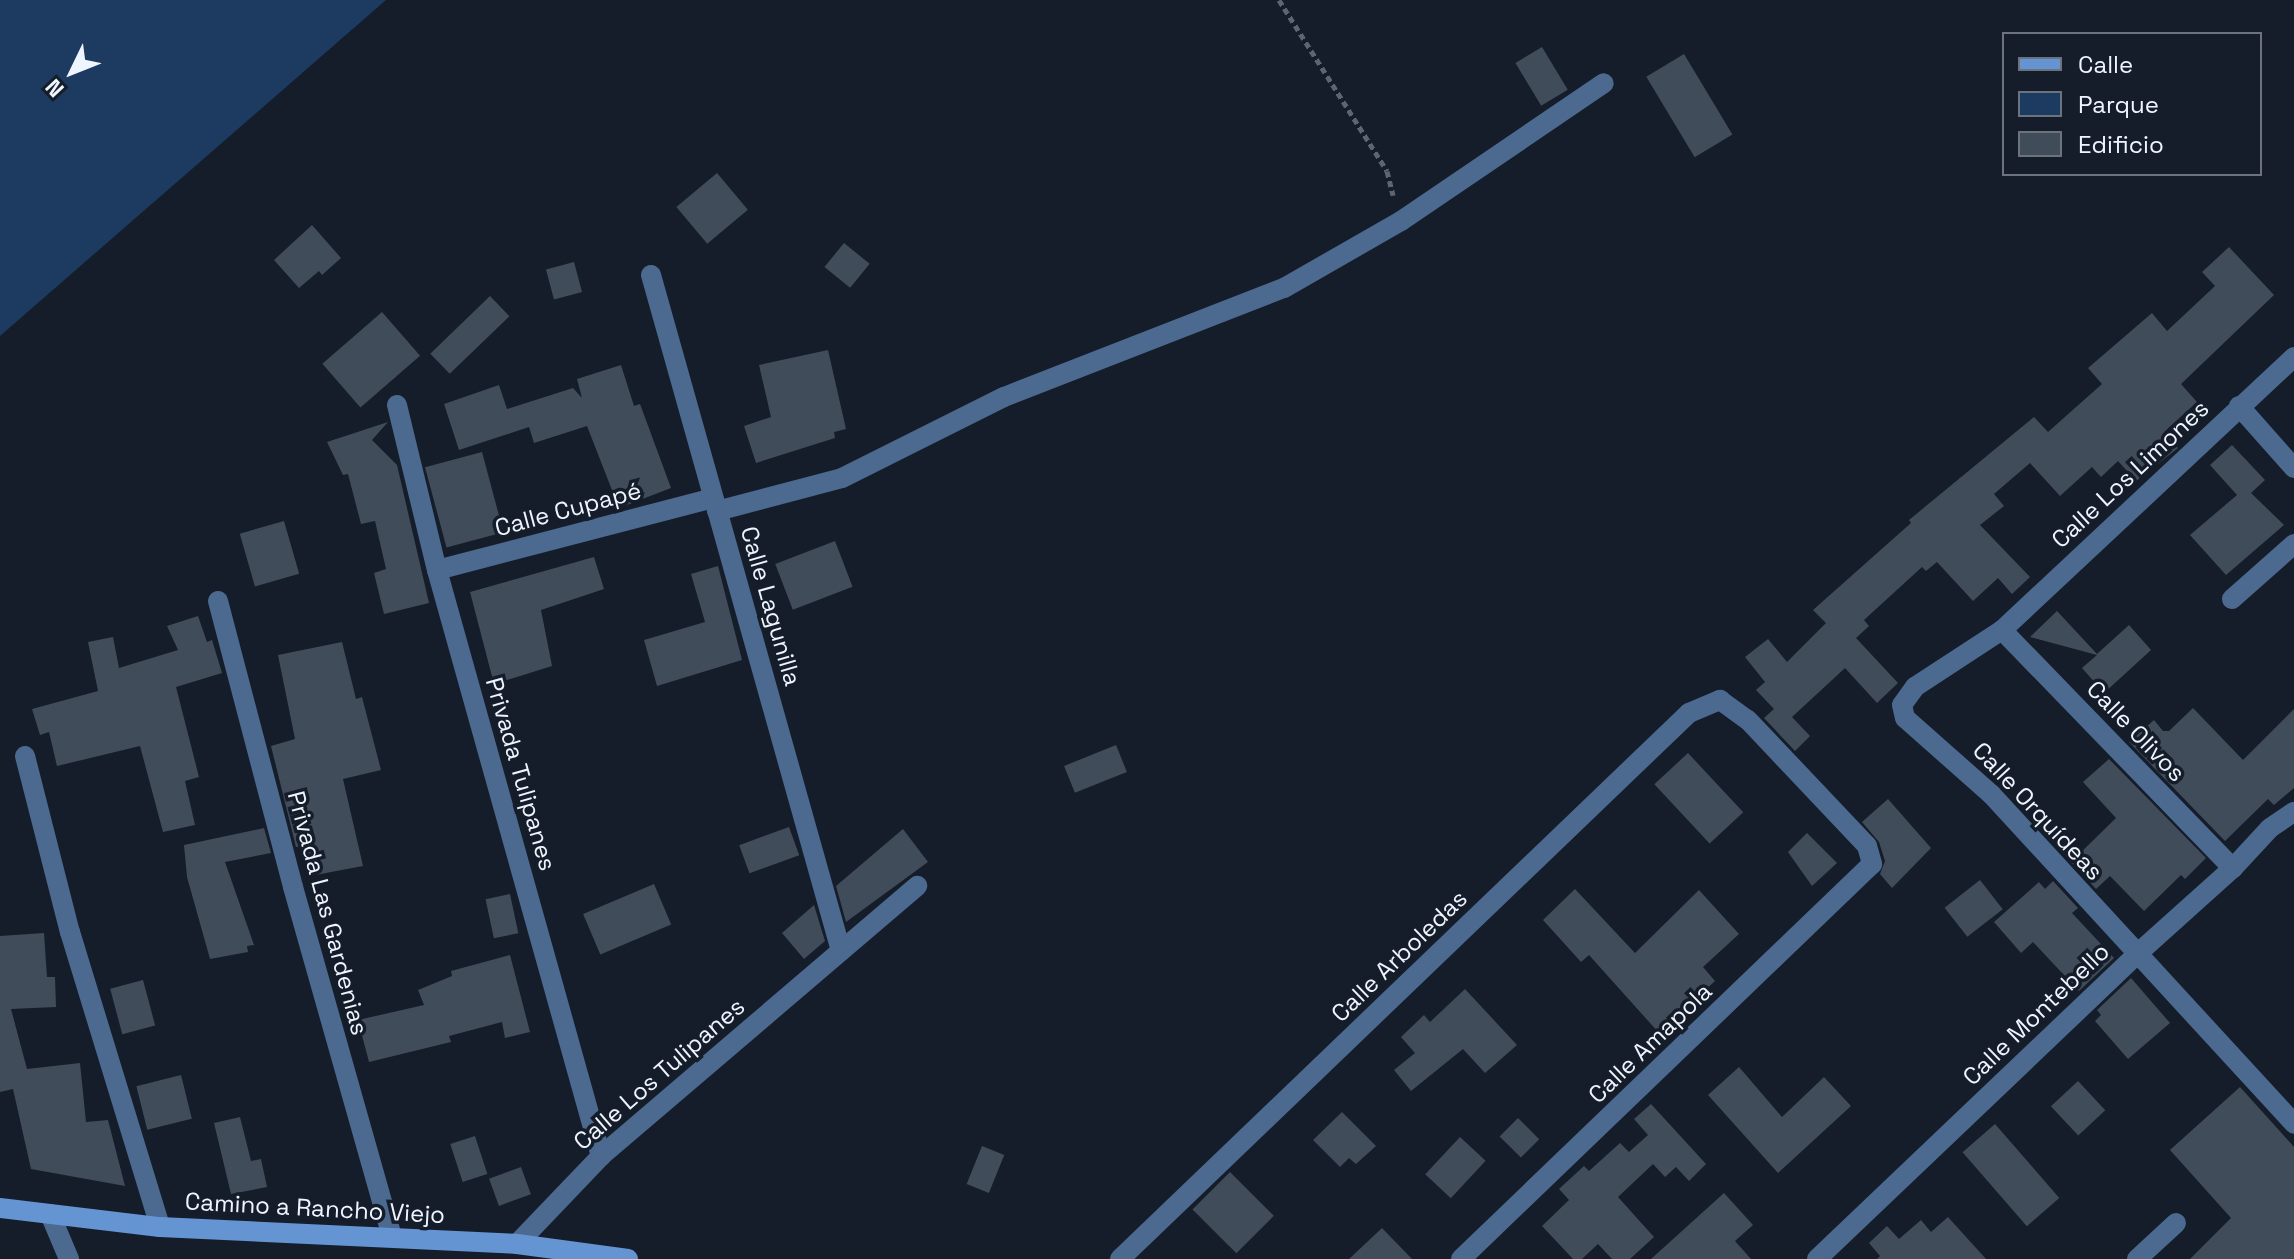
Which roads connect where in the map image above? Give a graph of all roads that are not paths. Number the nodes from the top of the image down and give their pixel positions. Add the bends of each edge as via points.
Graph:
1 (1604, 83) dead end
2 (651, 275) dead end
3 (2294, 357) edge
4 (397, 405) dead end
5 (2239, 406) junction
6 (2294, 468) edge
7 (715, 505) junction
8 (2294, 544) edge
9 (437, 570) junction
10 (2232, 599) dead end
11 (218, 601) dead end
12 (2002, 630) junction
13 (1902, 705) joint
14 (25, 756) dead end
15 (2294, 812) edge
16 (1872, 864) joint
17 (2233, 868) junction
18 (917, 886) dead end
19 (841, 951) junction
20 (2136, 955) junction
21 (2294, 1124) edge
22 (601, 1156) junction
23 (0, 1208) edge
24 (50, 1214) junction
25 (2176, 1223) dead end
26 (160, 1227) junction
27 (392, 1237) junction
28 (517, 1244) junction
29 (468, 1250) edge
30 (63, 1255) edge
31 (628, 1259) edge
32 (1120, 1259) edge
33 (1461, 1259) edge
34 (1817, 1259) edge
35 (2137, 1259) edge

1 - 7 street, Calle Cupapé via 1401,221 1284,288 1004,397 842,478
2 - 7 street, Calle Lagunilla
3 - 5 street, Calle Los Limones
4 - 9 street, Privada Tulipanes
5 - 6 street
5 - 12 street, Calle Los Limones
7 - 9 street, Calle Cupapé
7 - 19 street, Calle Lagunilla
8 - 10 street
9 - 22 street, Privada Tulipanes
11 - 27 street, Privada Las Gardenias
12 - 13 street, Calle Los Limones via 1915,687
12 - 17 street, Calle Olivos
13 - 20 street, Calle Orquídeas via 1905,718 1991,794
14 - 26 street via 70,932
15 - 17 street, Calle Montebello via 2270,828
16 - 32 street, Calle Arboledas via 1867,846 1748,720 1720,700 1689,713
16 - 33 street, Calle Amapola
17 - 20 street, Calle Montebello
18 - 19 street, Calle Los Tulipanes
19 - 22 street, Calle Los Tulipanes
20 - 21 street, Calle Orquídeas
20 - 34 street, Calle Montebello
22 - 28 street, Calle Los Tulipanes
23 - 24 street, Camino a Rancho Viejo
24 - 26 street, Camino a Rancho Viejo
24 - 30 street
25 - 35 street
26 - 27 street, Camino a Rancho Viejo
27 - 29 street, Camino a Rancho Viejo
28 - 29 street, Camino a Rancho Viejo
28 - 31 street, Camino a Rancho Viejo

